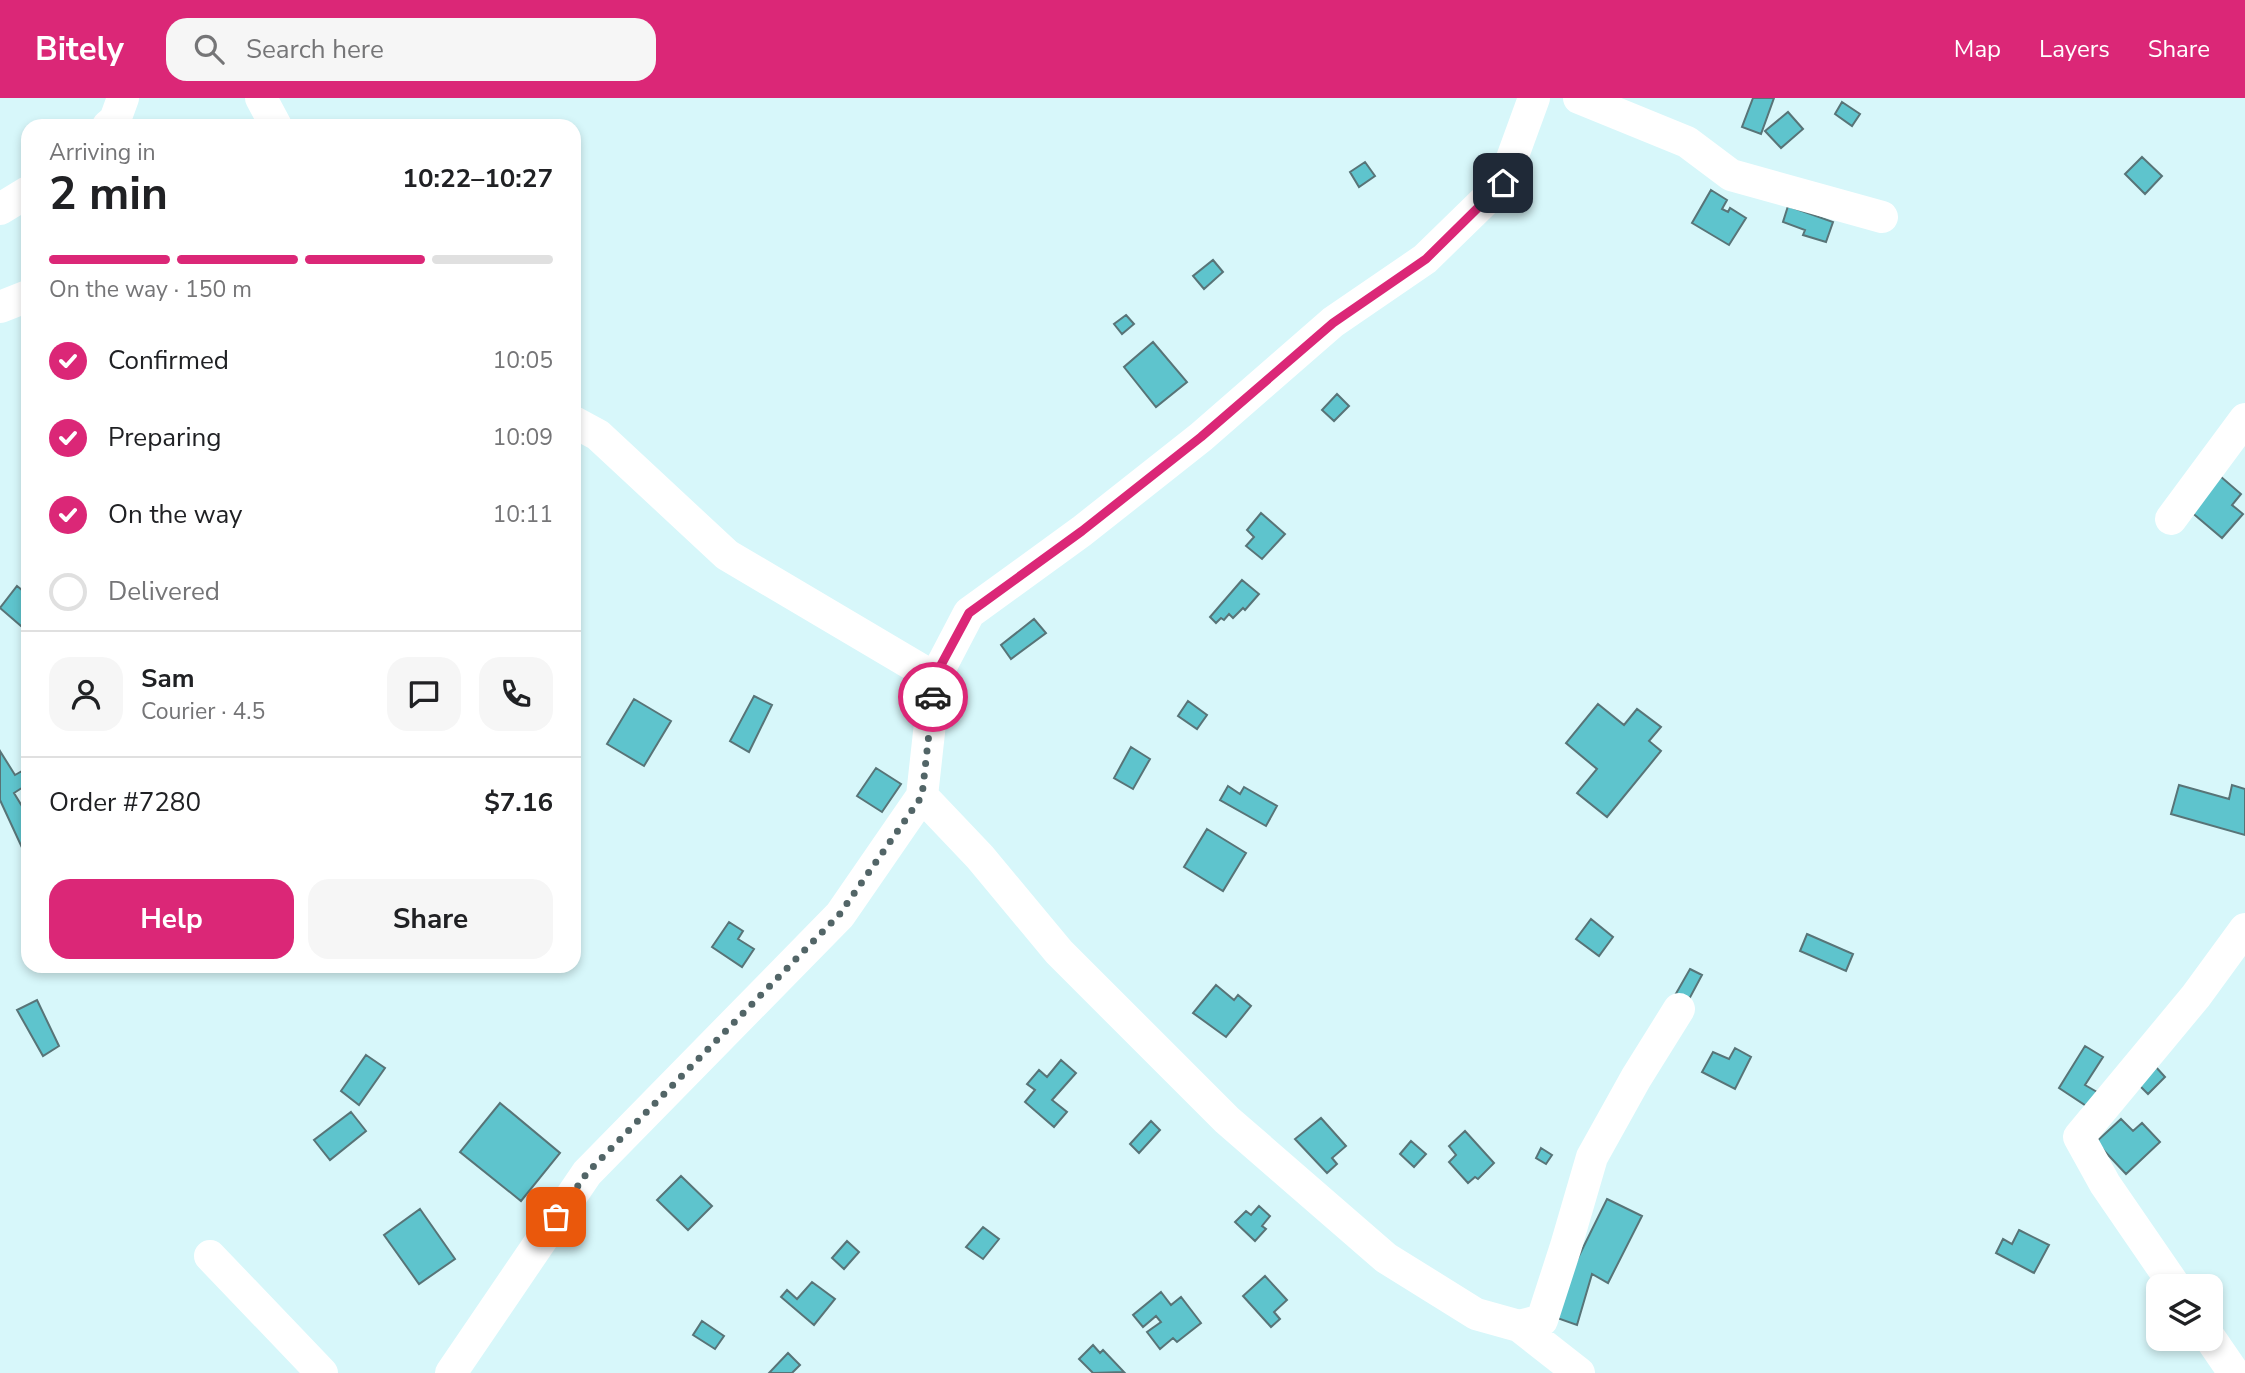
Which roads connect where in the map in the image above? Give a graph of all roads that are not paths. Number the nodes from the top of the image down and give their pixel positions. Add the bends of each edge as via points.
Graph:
1 (123, 98) edge
2 (261, 98) edge
3 (1534, 98) edge
4 (1579, 98) edge
5 (115, 119) edge
6 (272, 119) edge
7 (21, 196) edge
8 (0, 209) edge
9 (1882, 217) dead end
10 (21, 299) edge
11 (0, 307) edge
12 (2245, 419) edge
13 (581, 426) edge
14 (2171, 519) dead end
15 (934, 678) junction
16 (922, 796) junction
17 (2245, 929) edge
18 (1679, 1009) dead end
19 (210, 1256) dead end
20 (2167, 1274) edge
21 (1519, 1325) junction
22 (2219, 1351) edge
23 (322, 1373) edge
24 (451, 1373) edge
25 (1579, 1373) edge
26 (2234, 1373) edge

1 - 5 street
2 - 6 street
3 - 15 street via 1503,183 1426,259 1333,323 1201,437 969,613
4 - 9 street via 1687,142 1731,175
7 - 8 street
10 - 11 street
12 - 14 street
13 - 15 street via 598,435 727,555
15 - 16 street
16 - 21 street via 981,857 1059,952 1227,1120 1386,1258 1476,1314
16 - 24 street via 839,915 587,1173
17 - 20 street via 2079,1137
18 - 21 street via 1592,1157 1542,1320
19 - 23 street
21 - 25 street
22 - 26 street

